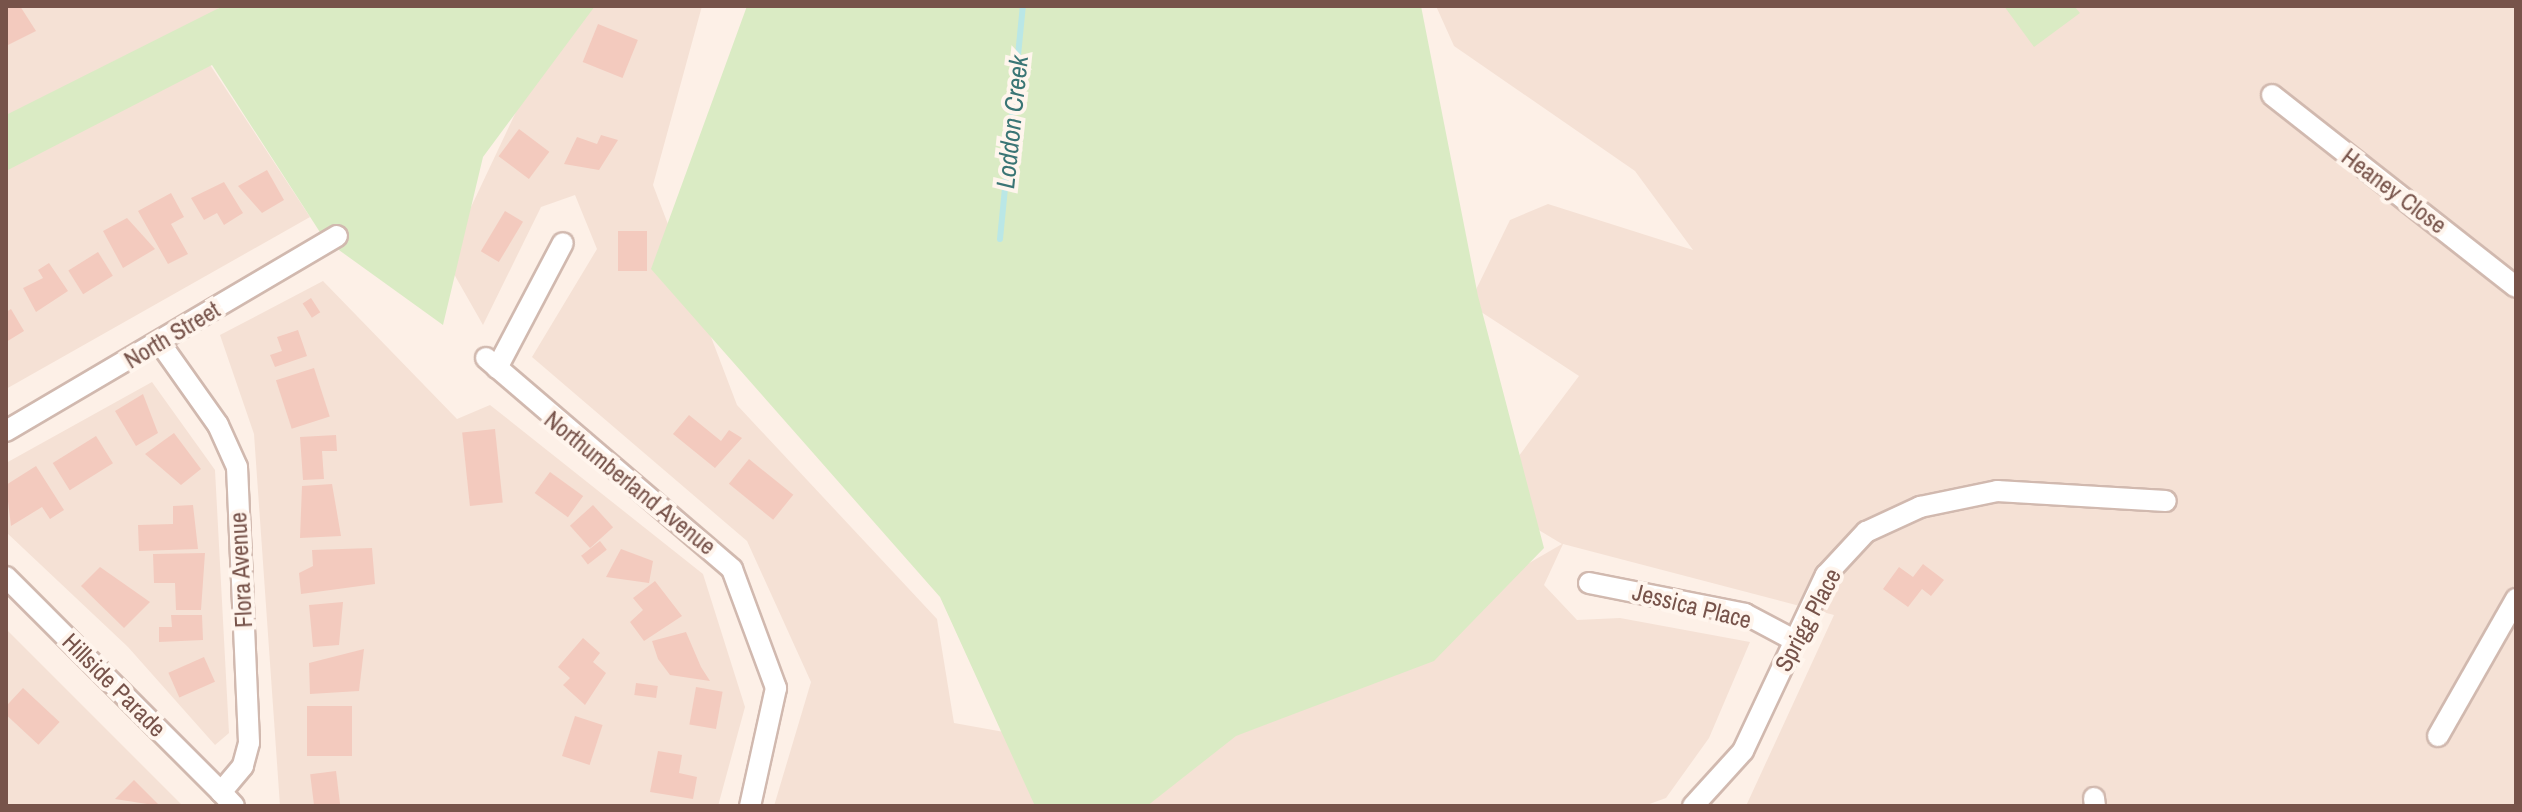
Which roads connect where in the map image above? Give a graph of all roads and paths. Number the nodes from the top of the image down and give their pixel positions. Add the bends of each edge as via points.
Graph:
1 (2272, 95) dead end
2 (337, 236) dead end
3 (563, 243) dead end
4 (2516, 287) edge
5 (160, 343) junction
6 (6, 431) edge
7 (2166, 501) dead end
8 (6, 577) edge
9 (1589, 583) dead end
10 (2516, 599) edge
11 (1792, 639) junction
12 (2438, 736) dead end
13 (228, 799) edge
14 (750, 806) edge
15 (1693, 806) edge

1 - 4 street, Heaney Close
2 - 5 street, North Street
3 - 14 street, Northumberland Avenue via 492,363 732,569 776,688
5 - 6 street, North Street
5 - 13 street, Flora Avenue via 218,425 237,467 249,743
7 - 11 street, Sprigg Place via 1997,491 1920,507 1866,532 1826,575
8 - 13 street, Hillside Parade
9 - 11 street, Jessica Place via 1745,614
10 - 12 street
11 - 15 street, Sprigg Place via 1743,751

